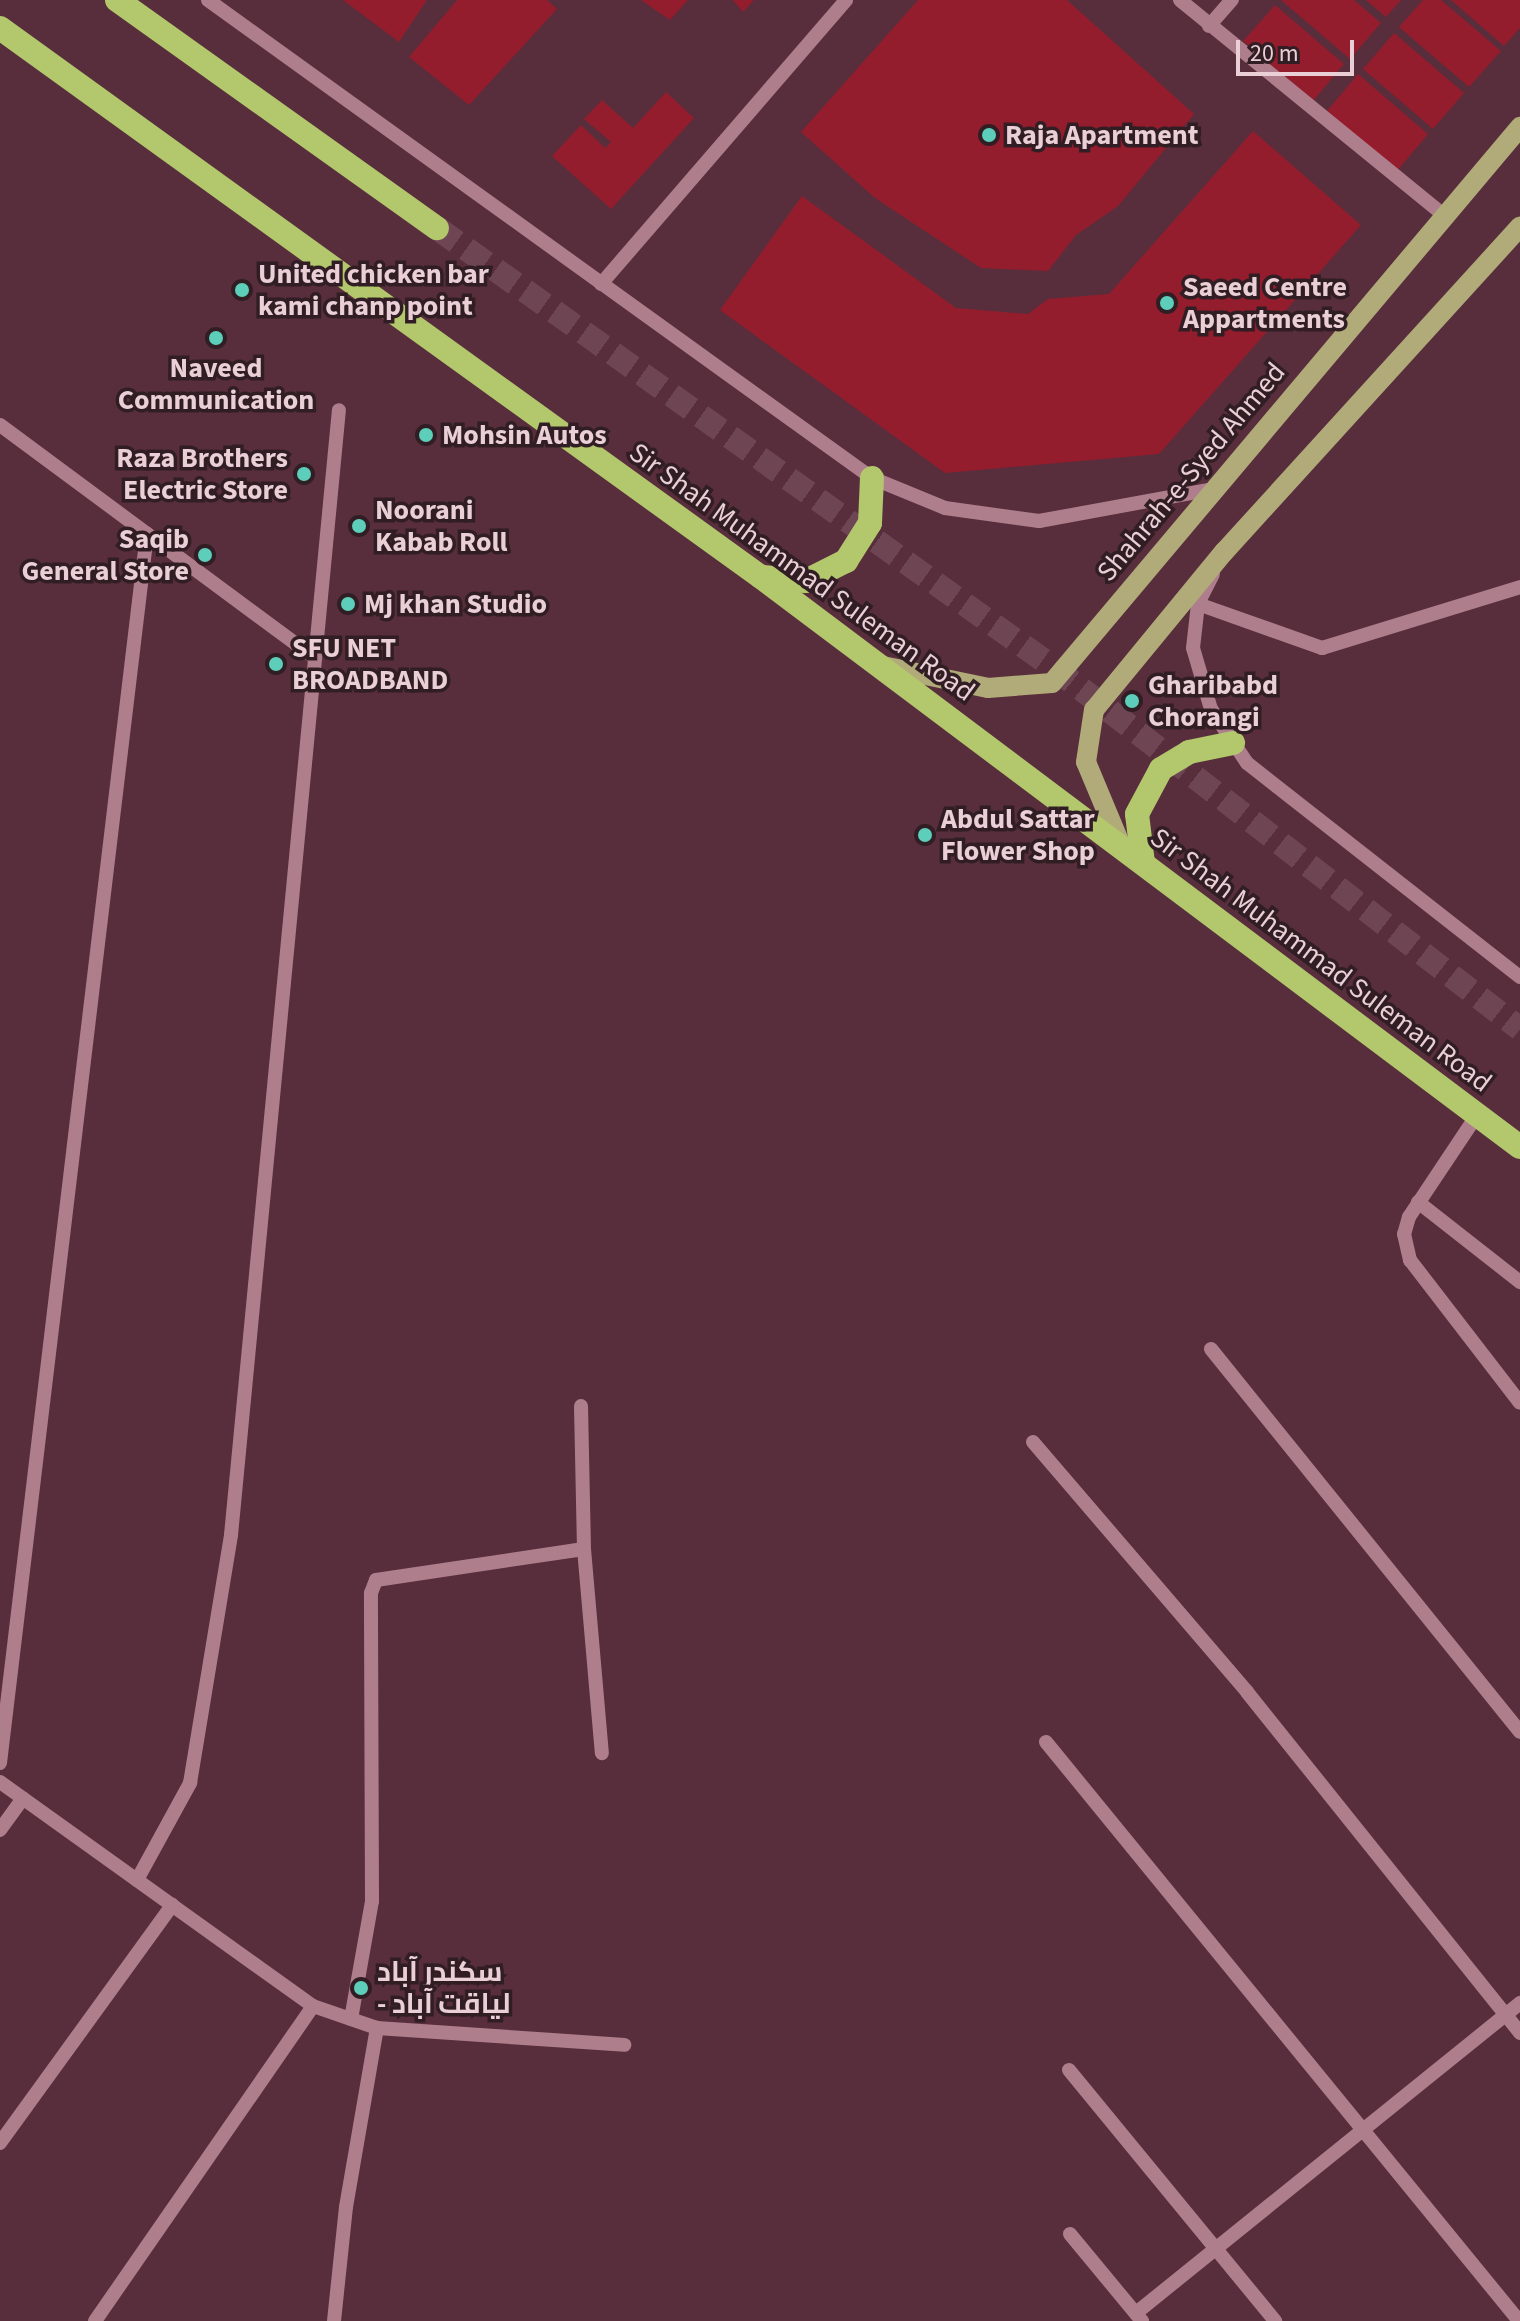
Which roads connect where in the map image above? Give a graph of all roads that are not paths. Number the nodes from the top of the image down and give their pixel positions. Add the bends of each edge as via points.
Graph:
1 (117, 0) edge
2 (208, 0) edge
3 (846, 0) edge
4 (1180, 0) edge
5 (1232, 0) edge
6 (1209, 26) junction
7 (0, 28) edge
8 (1520, 127) edge
9 (1442, 214) junction
10 (1520, 227) edge
11 (437, 228) tunnel mouth
12 (601, 284) junction
13 (339, 410) dead end
14 (0, 425) edge
15 (872, 478) junction
16 (1214, 489) junction
17 (147, 534) junction
18 (1224, 552) junction
19 (761, 577) junction
20 (1520, 587) edge
21 (1198, 604) junction
22 (314, 657) junction
23 (878, 665) junction
24 (1233, 743) junction
25 (1122, 848) junction
26 (1143, 863) junction
27 (1520, 977) edge
28 (1477, 1115) junction
29 (1520, 1147) edge
30 (1418, 1202) junction
31 (1520, 1282) edge
32 (1211, 1349) dead end
33 (1520, 1403) edge
34 (581, 1406) dead end
35 (1033, 1442) dead end
36 (584, 1549) junction
37 (1520, 1732) edge
38 (1046, 1742) dead end
39 (602, 1753) dead end
40 (0, 1763) edge
41 (0, 1782) edge
42 (23, 1798) junction
43 (0, 1830) edge
44 (137, 1880) junction
45 (172, 1905) junction
46 (1520, 2003) edge
47 (313, 2006) junction
48 (1505, 2015) junction
49 (351, 2019) junction
50 (377, 2028) junction
51 (1520, 2033) edge
52 (624, 2045) dead end
53 (1069, 2070) dead end
54 (1365, 2129) junction
55 (0, 2143) edge
56 (1070, 2234) dead end
57 (1216, 2249) junction
58 (1139, 2317) edge
59 (95, 2321) edge
60 (334, 2321) edge
61 (1275, 2321) edge
62 (1519, 2321) edge

1 - 11 highway
2 - 12 street
3 - 12 street
4 - 6 street
5 - 6 street
6 - 9 street
7 - 19 highway, Sir Shah Muhammad Suleman Road
8 - 9 main road, Shahrah-e-Syed Ahmed
9 - 16 main road, Shahrah-e-Syed Ahmed
10 - 18 main road
12 - 15 street
13 - 22 street
14 - 17 street
15 - 16 street via 945,508 1039,521
15 - 19 highway via 870,523 846,561 806,581
16 - 23 main road, Shahrah-e-Syed Ahmed via 1052,683 988,688
17 - 22 street
17 - 40 street
18 - 21 street
18 - 25 main road via 1094,710 1086,762
19 - 23 highway, Sir Shah Muhammad Suleman Road
20 - 21 street via 1322,648
21 - 24 street via 1193,648 1211,709
22 - 44 street via 231,1535 190,1783
23 - 25 highway, Sir Shah Muhammad Suleman Road
24 - 26 highway via 1189,752 1161,769 1137,814
24 - 27 street via 1259,772
25 - 26 highway, Sir Shah Muhammad Suleman Road
26 - 28 highway, Sir Shah Muhammad Suleman Road
28 - 29 highway, Sir Shah Muhammad Suleman Road
28 - 30 street
30 - 31 street
30 - 33 street via 1404,1234 1410,1260
32 - 37 street
34 - 36 street
35 - 48 street via 1247,1692
36 - 39 street
36 - 49 street via 376,1580 371,1593 372,1901
38 - 54 street
41 - 42 street
42 - 43 street
42 - 44 street
44 - 45 street
45 - 47 street
45 - 55 street
46 - 48 street
47 - 49 street
47 - 59 street
48 - 51 street
48 - 54 street
49 - 50 street
50 - 52 street
50 - 60 street via 346,2207
53 - 57 street
54 - 57 street
54 - 62 street
56 - 58 street
57 - 58 street
57 - 61 street

